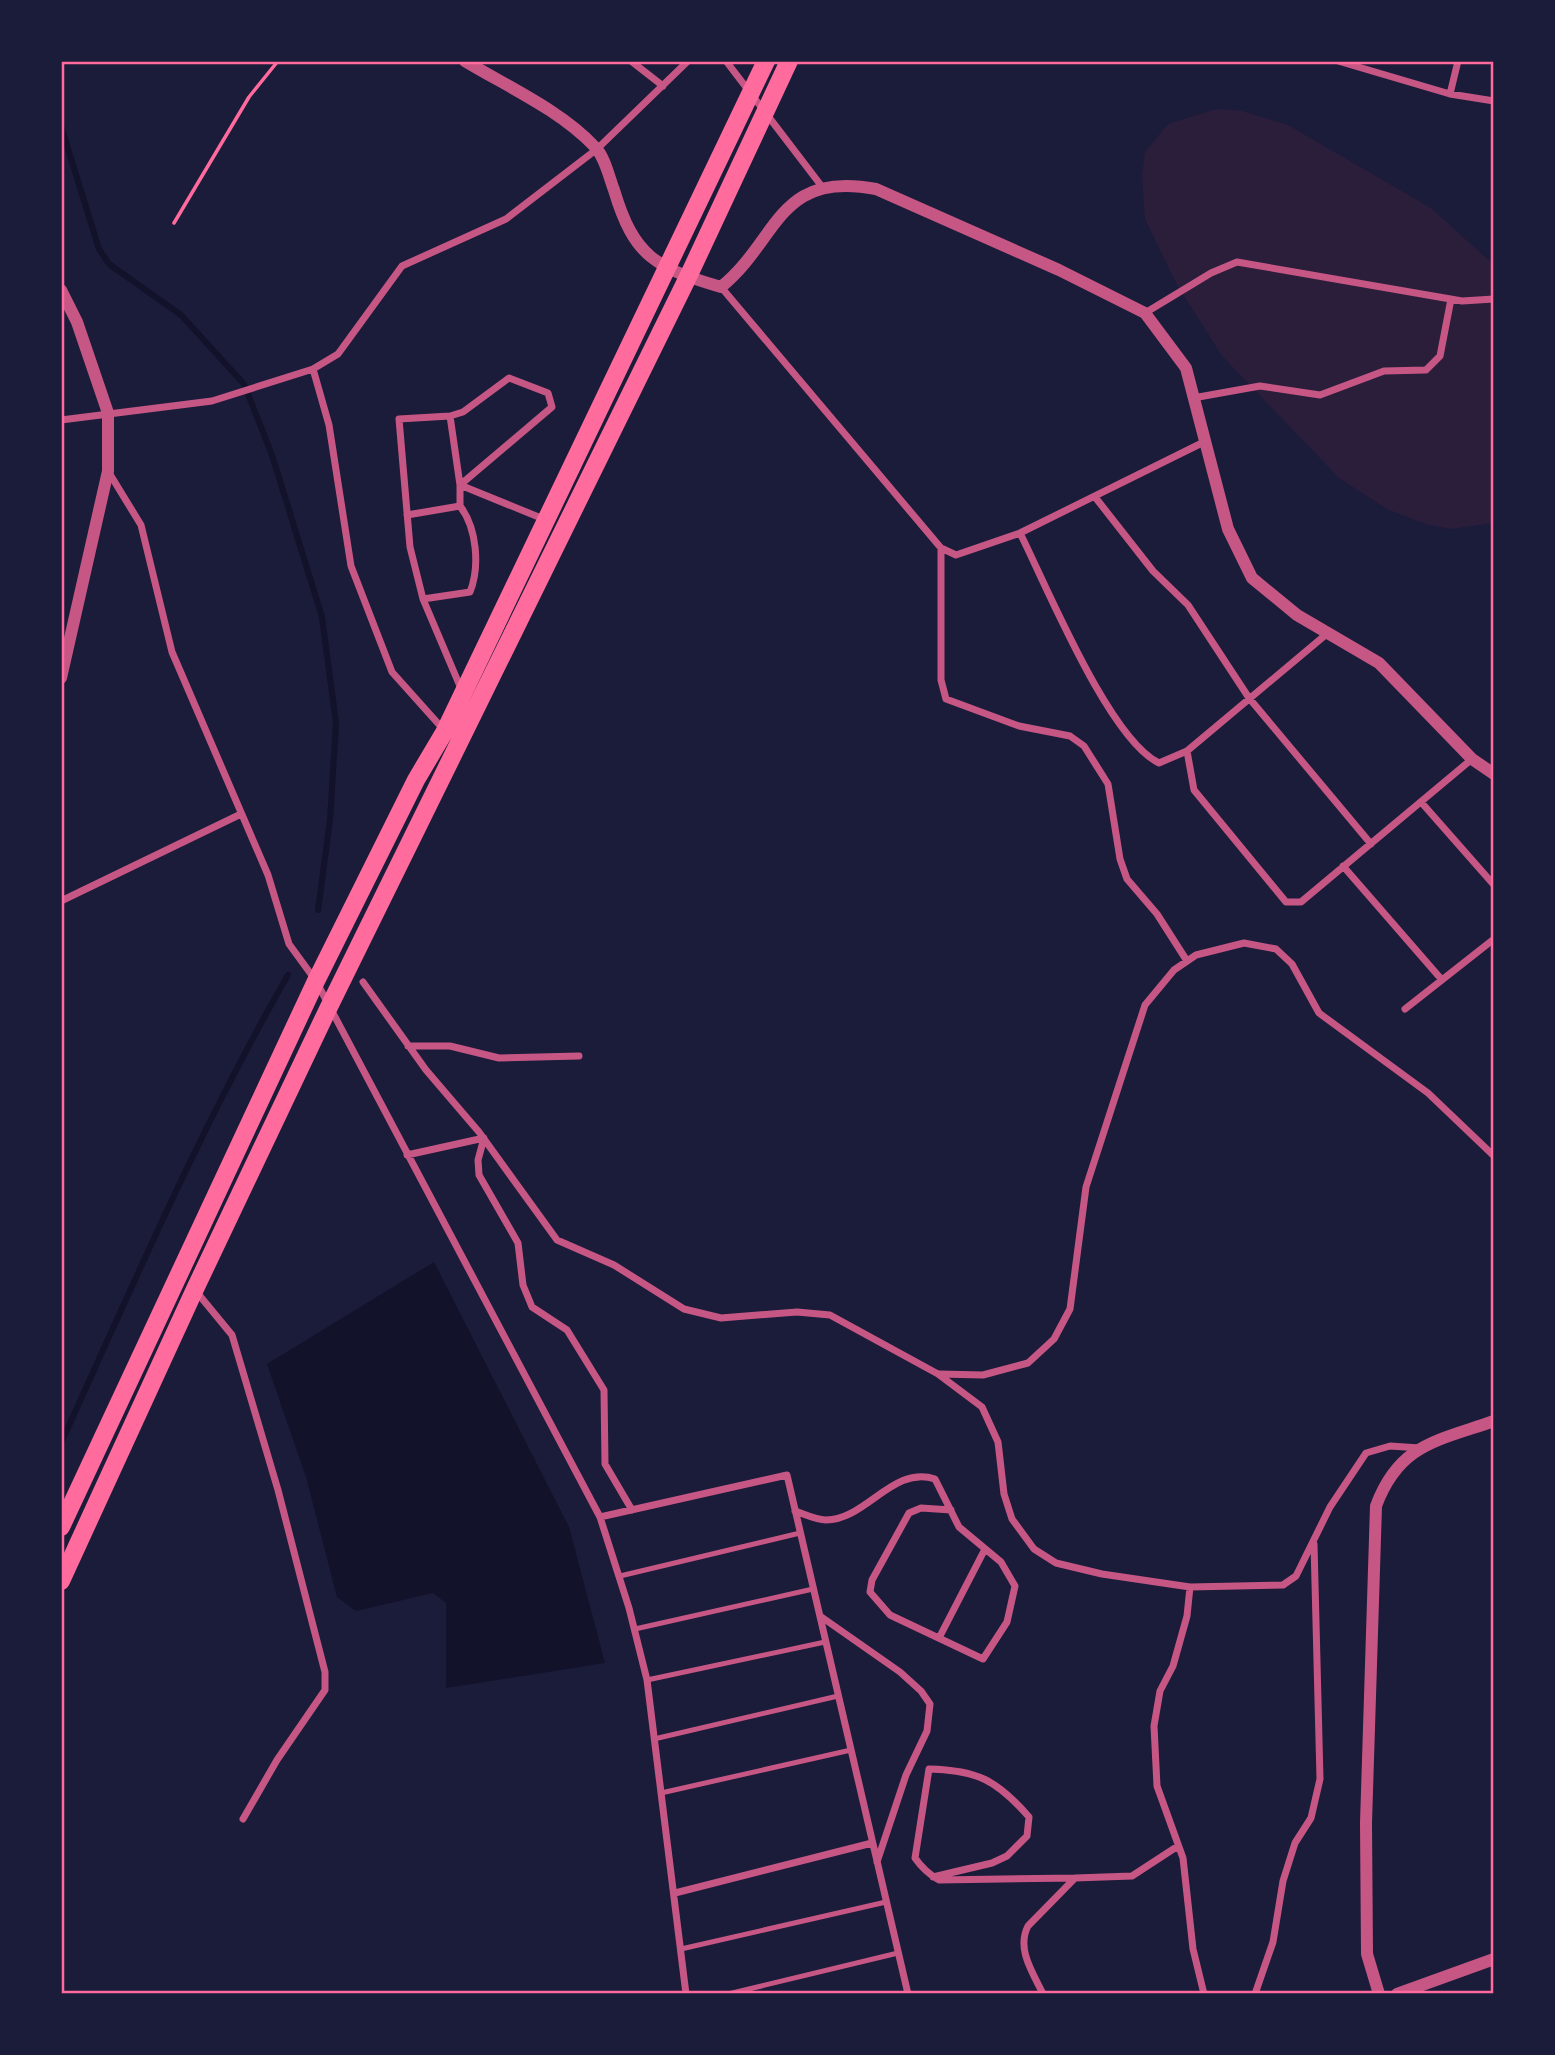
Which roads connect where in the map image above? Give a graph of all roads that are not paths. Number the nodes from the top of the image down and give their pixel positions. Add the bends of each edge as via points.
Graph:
1 (466, 61) edge
2 (631, 61) edge
3 (688, 61) edge
4 (726, 61) edge
5 (766, 61) edge
6 (789, 61) edge
7 (1338, 61) edge
8 (1458, 61) edge
9 (663, 86) junction
10 (1450, 94) junction
11 (1494, 101) edge
12 (597, 149) junction
13 (823, 188) junction
14 (669, 269) junction
15 (688, 277) junction
16 (721, 286) junction
17 (61, 290) edge
18 (1451, 299) junction
19 (1494, 299) edge
20 (1145, 313) junction
21 (313, 369) junction
22 (1193, 398) junction
23 (108, 413) junction
24 (450, 416) junction
25 (61, 420) edge
26 (1207, 441) junction
27 (108, 471) junction
28 (460, 485) junction
29 (1095, 497) junction
30 (460, 506) junction
31 (407, 515) junction
32 (546, 520) junction
33 (1020, 533) junction
34 (941, 548) junction
35 (423, 600) junction
36 (1330, 632) junction
37 (61, 678) edge
38 (463, 693) junction
39 (1249, 698) junction
40 (445, 731) junction
41 (1187, 751) junction
42 (1472, 759) junction
43 (1494, 774) edge
44 (1420, 802) junction
45 (241, 814) junction
46 (1371, 844) junction
47 (1343, 866) junction
48 (1494, 885) edge
49 (61, 901) edge
50 (1494, 939) edge
51 (1187, 961) junction
52 (1442, 980) junction
53 (316, 981) junction
54 (363, 982) dead end
55 (328, 1009) junction
56 (1405, 1009) dead end
57 (408, 1046) junction
58 (579, 1056) dead end
59 (484, 1138) junction
60 (407, 1155) junction
61 (1494, 1156) edge
62 (195, 1289) junction
63 (938, 1374) junction
64 (1494, 1421) edge
65 (1420, 1448) junction
66 (632, 1510) junction
67 (951, 1510) junction
68 (795, 1511) junction
69 (600, 1517) junction
70 (61, 1527) edge
71 (800, 1533) junction
72 (1314, 1540) junction
73 (985, 1549) junction
74 (620, 1576) junction
75 (61, 1581) edge
76 (1190, 1587) junction
77 (813, 1589) junction
78 (819, 1615) junction
79 (635, 1629) junction
80 (939, 1638) junction
81 (825, 1642) junction
82 (647, 1679) junction
83 (838, 1696) junction
84 (654, 1739) junction
85 (851, 1750) junction
86 (915, 1758) junction
87 (929, 1769) junction
88 (661, 1793) junction
89 (243, 1819) dead end
90 (872, 1843) junction
91 (1178, 1846) junction
92 (877, 1863) junction
93 (933, 1877) junction
94 (1075, 1878) junction
95 (675, 1894) junction
96 (886, 1902) junction
97 (681, 1949) junction
98 (898, 1953) junction
99 (1494, 1959) edge
100 (686, 1994) edge
101 (728, 1994) edge
102 (908, 1994) edge
103 (1044, 1994) edge
104 (1204, 1994) edge
105 (1255, 1994) edge
106 (1379, 1994) edge
107 (1397, 1994) edge

1 - 12 street via 570,125
2 - 9 street
3 - 9 street
4 - 13 street
5 - 14 highway
6 - 15 highway
7 - 10 street
8 - 10 street
9 - 12 street
10 - 11 street
12 - 14 street via 624,225 636,244
12 - 21 street via 506,219 402,267 338,354
13 - 16 street via 782,212 733,277
13 - 20 street via 876,189
14 - 15 street
14 - 32 highway
15 - 16 street
15 - 55 highway
16 - 34 street
17 - 23 street via 77,322
18 - 19 street
18 - 20 street via 1237,262
18 - 22 street via 1440,356 1426,370 1384,371 1320,395 1260,386
20 - 22 street via 1186,368
21 - 23 street via 212,401
21 - 40 street via 329,425 351,565 392,672
22 - 26 street
23 - 25 street
23 - 27 street
24 - 28 street
24 - 28 street via 463,412 509,378 548,393 552,407
24 - 31 street via 399,419
26 - 29 street
26 - 36 street via 1228,529 1251,578 1297,615
27 - 37 street
27 - 45 street via 141,525 172,652
28 - 30 street
28 - 32 street
29 - 33 street
29 - 39 street via 1153,571 1188,605
30 - 31 street
30 - 35 street via 468,516 477,573 474,582 470,592
31 - 35 street
32 - 38 highway
33 - 34 street via 956,555
33 - 41 street via 1106,707 1146,757 1159,763
34 - 51 street via 941,680 946,699 1019,726 1070,736 1084,746 1108,784 1126,879 1157,914
35 - 38 street
36 - 39 street
36 - 42 street via 1379,663
38 - 40 highway
39 - 41 street
39 - 46 street
40 - 53 highway
41 - 47 street via 1194,790 1286,902 1301,902
42 - 43 street
42 - 44 street
44 - 46 street
44 - 48 street
45 - 49 street
45 - 53 street via 268,875 289,944
46 - 47 street
47 - 52 street
50 - 52 street
51 - 61 street via 1244,943 1276,949 1292,964 1319,1013 1428,1093
51 - 63 street via 1146,1005 1086,1187 1070,1309 1054,1339 1028,1363 983,1375
52 - 56 street
53 - 55 street
53 - 70 highway
54 - 57 street
55 - 60 street
55 - 62 highway
57 - 58 street via 450,1046 499,1058
57 - 59 street
59 - 60 street
59 - 63 street via 557,1240 614,1265 684,1309 721,1318 797,1312 830,1315
59 - 66 street via 479,1175 518,1243 523,1285 532,1307 567,1330 604,1390 605,1464
60 - 69 street
62 - 75 highway
62 - 89 street via 232,1335 325,1672 325,1690
63 - 76 street via 982,1407 998,1442 1012,1519 1034,1549 1056,1563
64 - 65 street
65 - 72 street via 1390,1446 1366,1453
65 - 106 street via 1385,1481 1376,1506 1366,1836 1367,1954
66 - 68 street via 787,1475
66 - 69 street
67 - 68 street via 935,1479 923,1475 909,1477 841,1518 824,1521
67 - 73 street via 959,1527
67 - 80 street via 921,1508 909,1513 872,1580 870,1592 890,1615
68 - 71 street
69 - 74 street
71 - 74 lane
71 - 77 street
72 - 76 street via 1296,1576 1283,1585
72 - 105 street via 1320,1779 1311,1818 1295,1843 1283,1881 1273,1942
73 - 80 street
73 - 80 street via 1001,1562 1015,1586 1007,1622 984,1660
74 - 79 street
76 - 91 street via 1187,1616 1173,1666 1160,1690 1154,1726 1157,1786
77 - 78 street
77 - 79 lane
78 - 81 street
78 - 86 street via 900,1672 930,1704 928,1731
79 - 82 street
81 - 82 lane
81 - 83 street
82 - 84 street
83 - 84 lane
83 - 85 street
84 - 88 street
85 - 88 lane
85 - 90 street
86 - 87 street
86 - 92 street
87 - 93 street via 915,1858
87 - 93 street via 963,1770 991,1780 1029,1817 1027,1836 1007,1856
88 - 95 street
90 - 92 street
90 - 95 street
91 - 94 street via 1132,1876
91 - 104 street
92 - 96 street
93 - 94 street
94 - 103 street via 1023,1935 1024,1952
95 - 97 street
96 - 97 lane
96 - 98 street
97 - 100 street
98 - 101 lane
98 - 102 street
99 - 107 street

